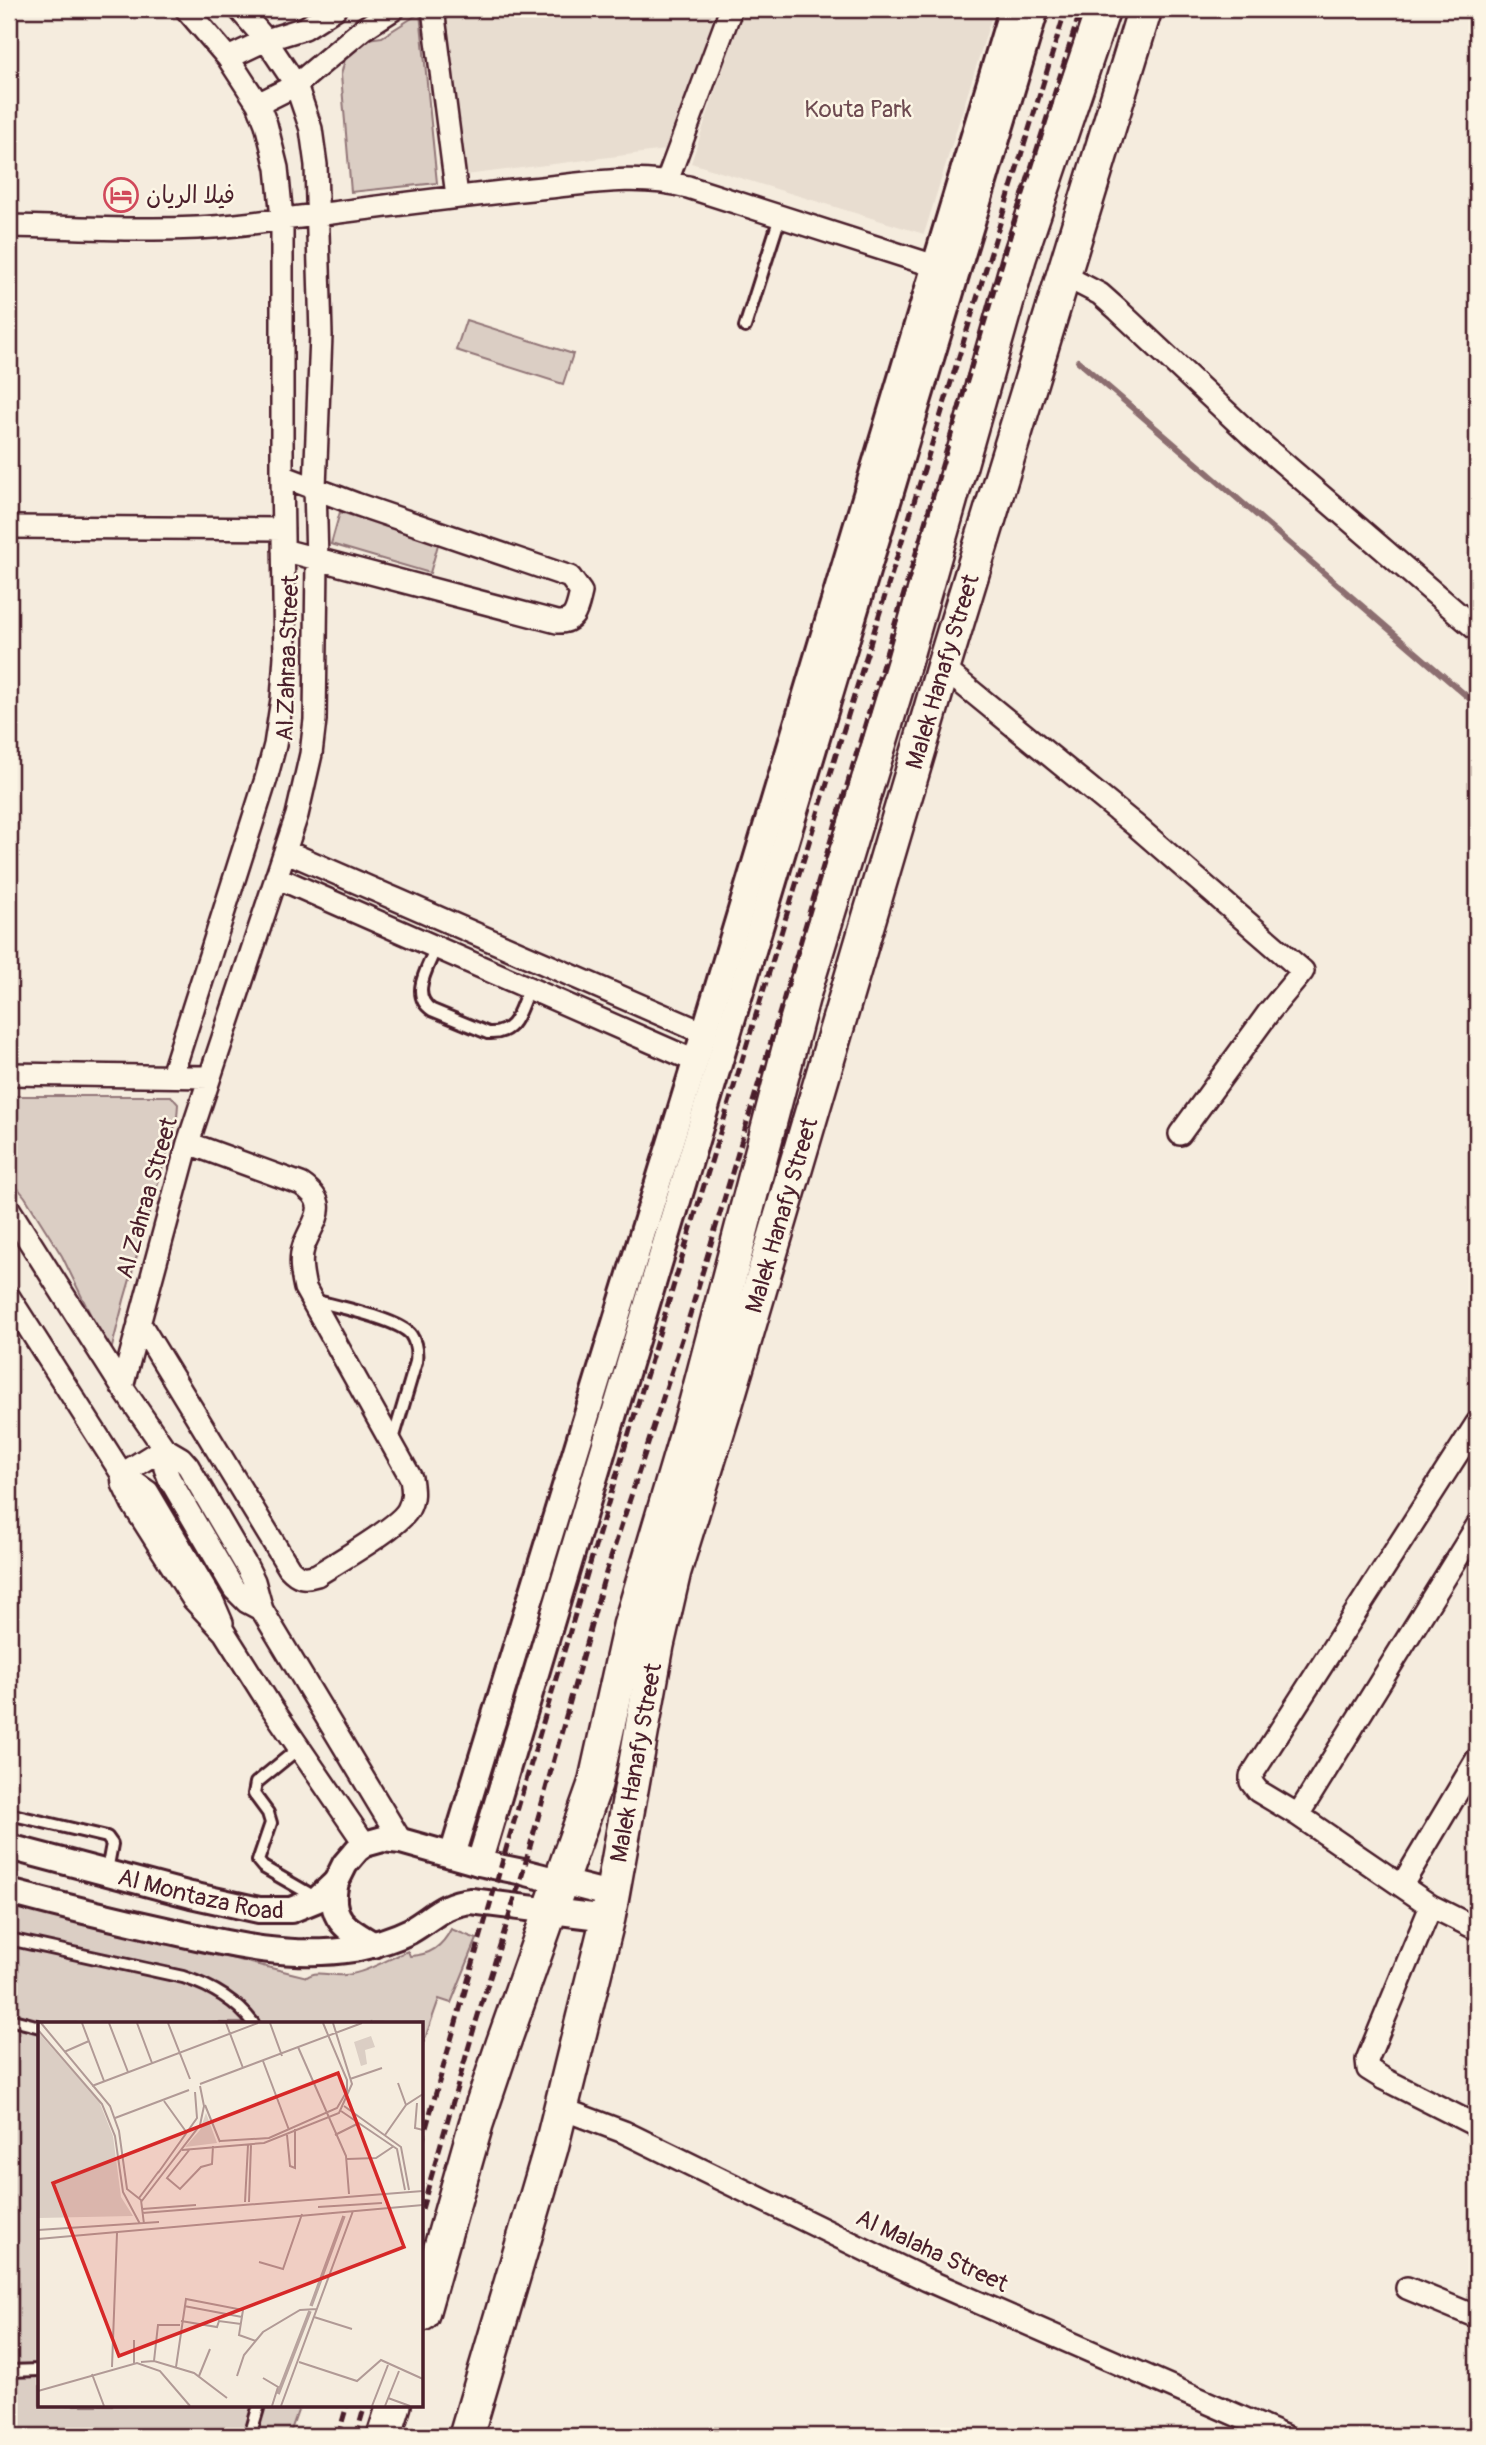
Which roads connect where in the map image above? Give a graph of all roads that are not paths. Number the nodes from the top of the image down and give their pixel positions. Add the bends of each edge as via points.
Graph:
1 (186, 9) edge
2 (239, 9) edge
3 (335, 9) edge
4 (394, 9) edge
5 (433, 9) edge
6 (731, 9) edge
7 (1012, 9) edge
8 (1036, 9) edge
9 (1103, 9) edge
10 (1145, 9) edge
11 (266, 40) junction
12 (228, 58) junction
13 (296, 85) junction
14 (258, 104) junction
15 (667, 181) junction
16 (457, 196) junction
17 (319, 213) junction
18 (780, 217) junction
19 (282, 218) junction
20 (9, 226) edge
21 (935, 266) junction
22 (1065, 276) junction
23 (745, 327) dead end
24 (282, 476) junction
25 (315, 487) junction
26 (9, 527) edge
27 (283, 540) junction
28 (317, 560) junction
29 (1477, 630) edge
30 (943, 668) junction
31 (285, 851) junction
32 (276, 877) junction
33 (436, 947) junction
34 (528, 988) junction
35 (704, 1033) junction
36 (695, 1061) junction
37 (9, 1074) edge
38 (172, 1075) junction
39 (209, 1077) junction
40 (1180, 1134) dead end
41 (188, 1143) junction
42 (9, 1209) edge
43 (310, 1299) junction
44 (10, 1302) edge
45 (139, 1322) junction
46 (122, 1387) junction
47 (710, 1407) junction
48 (1477, 1423) edge
49 (392, 1443) junction
50 (164, 1448) junction
51 (122, 1474) junction
52 (1477, 1526) edge
53 (299, 1748) junction
54 (1477, 1759) edge
55 (9, 1814) edge
56 (1298, 1815) junction
57 (401, 1841) junction
58 (365, 1844) junction
59 (9, 1847) edge
60 (452, 1855) junction
61 (479, 1863) junction
62 (107, 1871) junction
63 (336, 1882) junction
64 (1402, 1885) junction
65 (9, 1892) edge
66 (556, 1896) junction
67 (318, 1899) junction
68 (610, 1906) junction
69 (1431, 1906) junction
70 (275, 1910) junction
71 (1477, 1929) edge
72 (9, 1939) edge
73 (374, 1945) junction
74 (271, 1952) junction
75 (9, 2019) edge
76 (248, 2021) edge
77 (38, 2026) edge
78 (560, 2108) junction
79 (1477, 2126) edge
80 (1407, 2288) dead end
81 (424, 2307) edge
82 (1477, 2317) edge
83 (38, 2370) edge
84 (9, 2371) edge
85 (259, 2406) edge
86 (394, 2406) edge
87 (250, 2436) edge
88 (384, 2436) edge
89 (466, 2436) edge
90 (1284, 2436) edge

1 - 12 street, Al Zahraa Street
2 - 11 street, Al Zahraa Street
3 - 11 street via 304,28
4 - 13 street
5 - 16 street
6 - 15 street
7 - 21 street
8 - 61 street
9 - 47 highway, Malek Hanafy Street via 1019,258 802,999
10 - 22 highway, Malek Hanafy Street
11 - 12 street
11 - 13 street, Al Zahraa Street
12 - 14 street, Al Zahraa Street
13 - 14 street
13 - 17 street, Al Zahraa Street via 311,129
14 - 19 street, Al Zahraa Street via 273,148
15 - 16 street via 609,180
15 - 18 street
16 - 17 street
17 - 19 street
17 - 25 street, Al Zahraa Street via 321,335
18 - 21 street
18 - 23 lane
19 - 20 street via 197,228
19 - 24 street, Al Zahraa Street
21 - 35 street
22 - 29 street via 1100,294 1252,436
22 - 30 highway, Malek Hanafy Street
24 - 25 street
24 - 27 street, Al Zahraa Street
25 - 28 street, Al Zahraa Street
25 - 28 street via 570,577 581,592 574,616 556,622
26 - 27 street
27 - 28 street
27 - 38 street, Al Zahraa Street via 285,656 275,746
28 - 31 street, Al Zahraa Street via 314,732
30 - 40 street via 1135,825 1303,971
30 - 47 highway, Malek Hanafy Street
31 - 32 street, Al Zahraa Street
31 - 35 street
32 - 33 street
32 - 39 street, Al Zahraa Street
33 - 34 street
33 - 34 lane via 419,996 432,1010 498,1034 513,1024
34 - 36 street
35 - 36 street
36 - 60 street
37 - 38 street
38 - 39 street
39 - 41 street, Al Zahraa Street
41 - 43 street via 311,1191 319,1215 300,1267
41 - 45 street, Al Zahraa Street
42 - 46 street
43 - 49 street
43 - 49 lane via 390,1322 412,1336 416,1362
44 - 51 street
45 - 46 street, Al Zahraa Street
45 - 49 street via 296,1576 317,1575 407,1513 414,1496 411,1478
46 - 50 street
47 - 66 highway, Malek Hanafy Street via 629,1626 595,1784
47 - 68 highway, Malek Hanafy Street via 660,1633
48 - 56 street via 1251,1776 1258,1791
50 - 51 street
50 - 57 street via 169,1478 234,1589 262,1610
51 - 53 street via 149,1492 214,1602 225,1632
52 - 56 street
53 - 58 street
53 - 67 lane via 256,1783 254,1794 271,1823 258,1861
54 - 64 street
55 - 62 lane via 107,1837 112,1844
56 - 64 street
57 - 58 street, Al Montaza Road
57 - 60 street, Al Montaza Road
58 - 63 street, Al Montaza Road via 350,1856
59 - 62 street, Al Montaza Road
60 - 61 street, Al Montaza Road
61 - 66 street, Al Montaza Road
62 - 70 street, Al Montaza Road via 241,1907
63 - 67 street, Al Montaza Road
63 - 73 street via 337,1915 352,1933
64 - 69 street
65 - 74 street, Al Montaza Road
66 - 68 street, Al Montaza Road
66 - 73 street, Al Montaza Road via 459,1902
66 - 81 highway, Malek Hanafy Street via 476,2124
67 - 70 street, Al Montaza Road via 298,1908
68 - 78 highway, Malek Hanafy Street
69 - 71 street
69 - 79 street via 1367,2060 1368,2069
70 - 74 street
72 - 76 lane via 193,1980 220,1992
73 - 74 street, Al Montaza Road via 328,1952
75 - 77 lane
78 - 89 highway, Malek Hanafy Street
78 - 90 street, Al Malaha Street via 624,2132 928,2280
80 - 82 street
83 - 84 lane
85 - 87 lane
86 - 88 highway

